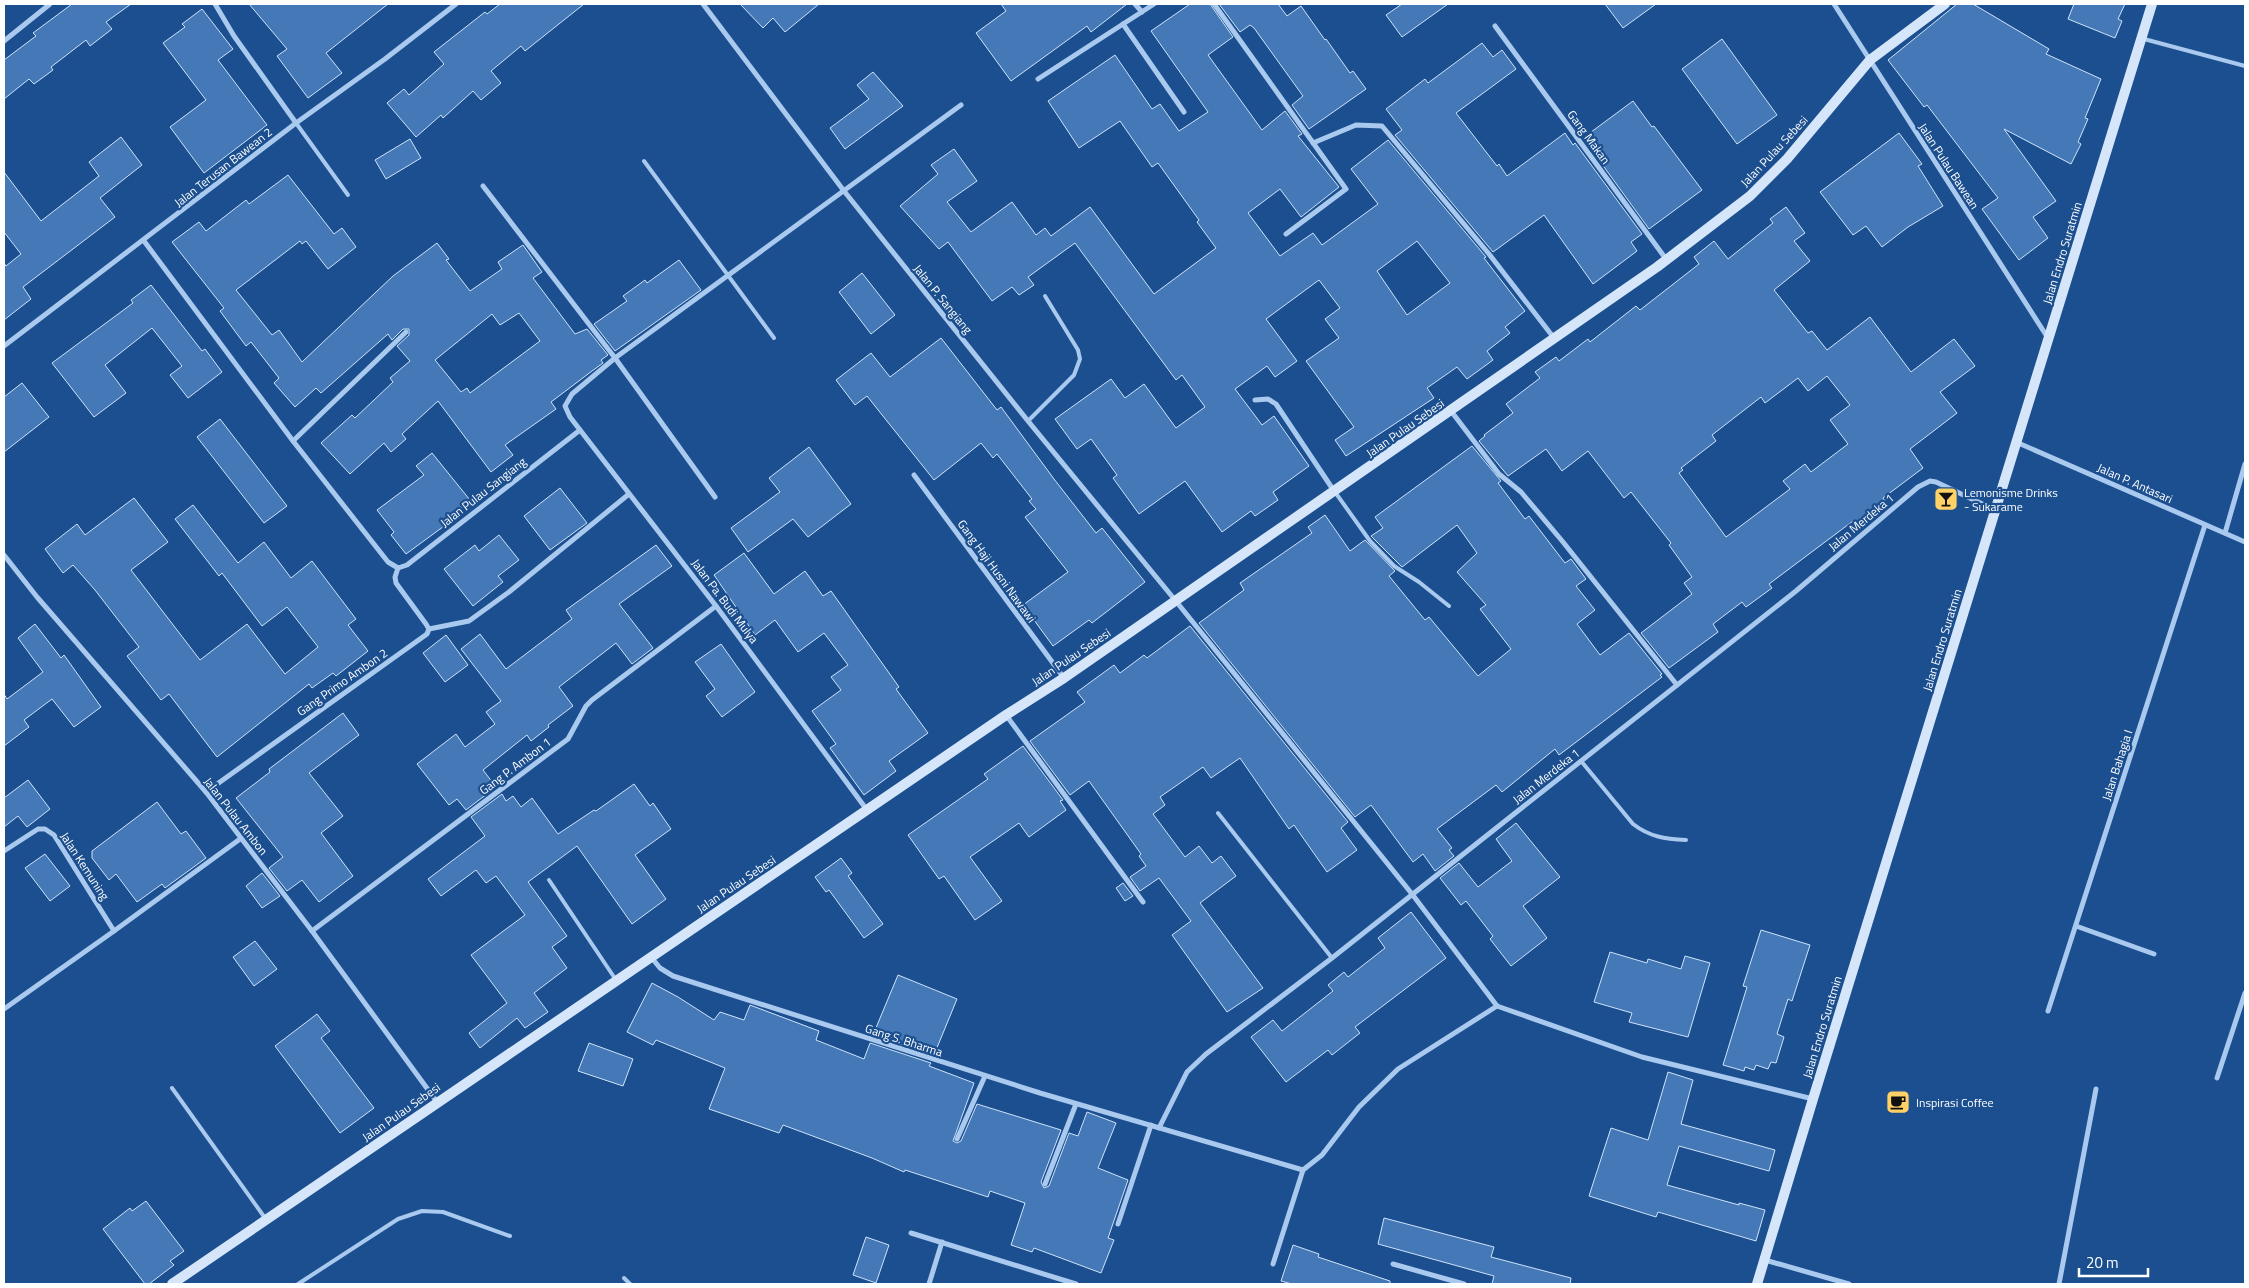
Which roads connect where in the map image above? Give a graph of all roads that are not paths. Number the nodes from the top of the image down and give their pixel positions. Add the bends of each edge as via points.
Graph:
1 (50, 4) edge
2 (215, 4) edge
3 (456, 4) edge
4 (702, 4) edge
5 (1135, 4) edge
6 (1154, 4) edge
7 (1214, 4) edge
8 (1834, 4) edge
9 (1945, 4) edge
10 (2152, 4) edge
11 (1142, 12) junction
12 (1123, 24) junction
13 (1495, 26) dead end
14 (2142, 38) junction
15 (4, 41) edge
16 (1870, 60) junction
17 (2245, 66) edge
18 (1038, 80) dead end
19 (961, 105) dead end
20 (1184, 112) dead end
21 (296, 123) junction
22 (1313, 142) junction
23 (644, 161) dead end
24 (483, 186) dead end
25 (844, 191) junction
26 (348, 195) dead end
27 (1286, 234) dead end
28 (144, 241) junction
29 (1666, 260) junction
30 (727, 276) junction
31 (1045, 296) dead end
32 (406, 332) dead end
33 (774, 338) dead end
34 (1554, 339) junction
35 (2048, 339) junction
36 (4, 346) edge
37 (615, 358) junction
38 (1255, 400) dead end
39 (1451, 411) junction
40 (1028, 421) junction
41 (580, 430) junction
42 (293, 441) junction
43 (2016, 442) junction
44 (2245, 464) edge
45 (914, 474) dead end
46 (1335, 492) junction
47 (629, 494) junction
48 (716, 498) dead end
49 (1995, 510) junction
50 (2206, 525) junction
51 (2225, 533) junction
52 (2245, 542) edge
53 (4, 555) edge
54 (398, 568) junction
55 (1176, 600) junction
56 (716, 606) junction
57 (1449, 606) dead end
58 (428, 629) junction
59 (1064, 678) junction
60 (1678, 685) junction
61 (1006, 716) junction
62 (1581, 761) junction
63 (206, 792) junction
64 (868, 810) junction
65 (1218, 812) dead end
66 (240, 839) junction
67 (1686, 840) dead end
68 (4, 851) edge
69 (549, 880) dead end
70 (1412, 894) junction
71 (1143, 902) dead end
72 (2076, 926) junction
73 (114, 931) junction
74 (312, 931) junction
75 (2154, 954) dead end
76 (650, 957) junction
77 (1332, 958) junction
78 (616, 980) junction
79 (2245, 993) edge
80 (1496, 1006) junction
81 (4, 1009) edge
82 (2048, 1011) dead end
83 (985, 1076) junction
84 (2218, 1078) dead end
85 (172, 1088) dead end
86 (2096, 1090) dead end
87 (1813, 1099) junction
88 (437, 1102) junction
89 (1076, 1104) junction
90 (1151, 1125) junction
91 (1159, 1128) junction
92 (958, 1139) dead end
93 (1303, 1170) junction
94 (1045, 1184) dead end
95 (266, 1220) junction
96 (1118, 1224) dead end
97 (911, 1233) dead end
98 (510, 1236) dead end
99 (942, 1242) junction
100 (1765, 1260) junction
101 (1273, 1264) dead end
102 (1393, 1264) dead end
103 (624, 1278) dead end
104 (172, 1284) edge
105 (298, 1284) edge
106 (630, 1284) edge
107 (929, 1284) edge
108 (1076, 1284) edge
109 (1464, 1284) edge
110 (1757, 1284) edge
111 (1849, 1284) edge
112 (2059, 1284) edge

1 - 15 street
2 - 21 street
3 - 21 street, Jalan Terusan Bawean 2
4 - 25 street, Jalan P. Sangiang
5 - 11 street
6 - 11 street
7 - 22 street
8 - 16 street, Jalan Pulau Bawean
9 - 16 street, Jalan Pulau Sebesi
10 - 14 street, Jalan Endro Suratmin
11 - 12 street
12 - 18 street
12 - 20 street
13 - 29 street, Gang Makan
14 - 17 lane
14 - 35 street, Jalan Endro Suratmin
16 - 29 street, Jalan Pulau Sebesi via 1769,178
16 - 35 street, Jalan Pulau Bawean
19 - 25 street
21 - 26 lane
21 - 28 street, Jalan Terusan Bawean 2
22 - 27 street via 1346,189
22 - 34 street via 1356,125 1382,126 1483,247
23 - 30 lane
24 - 37 street
25 - 30 street
25 - 40 street, Jalan P. Sangiang
28 - 36 street, Jalan Terusan Bawean 2
28 - 42 street
29 - 34 street, Jalan Pulau Sebesi
30 - 33 lane
30 - 37 street
31 - 40 lane via 1078,350 1080,360 1074,375
32 - 42 street
34 - 39 street, Jalan Pulau Sebesi
35 - 43 street, Jalan Endro Suratmin
37 - 41 street, Jalan Pa. Budi Mulya via 572,394 565,406
37 - 48 street
38 - 46 street via 1268,399 1276,404
39 - 46 street, Jalan Pulau Sebesi
39 - 60 street via 1499,474 1521,492
40 - 55 street, Jalan P. Sangiang
41 - 47 street, Jalan Pa. Budi Mulya
41 - 54 street, Jalan Pulau Sangiang via 408,565
42 - 54 street via 388,562
43 - 49 street, Jalan Endro Suratmin
43 - 50 street, Jalan P. Antasari
44 - 51 street
45 - 59 street, Gang Haji Husni Nawawi
46 - 55 street, Jalan Pulau Sebesi
46 - 57 lane via 1370,541 1394,566
47 - 56 street, Jalan Pa. Budi Mulya
47 - 58 street via 510,592 469,621
49 - 60 street, Jalan Merdeka 1 via 1942,484 1930,481 1924,484
49 - 87 street, Jalan Endro Suratmin
50 - 51 street, Jalan P. Antasari
50 - 72 street, Jalan Bahagia I
51 - 52 street, Jalan P. Antasari
53 - 63 street, Jalan Pulau Ambon via 36,597
54 - 58 street via 396,583
55 - 59 street, Jalan Pulau Sebesi
55 - 70 street
56 - 64 street, Jalan Pa. Budi Mulya
56 - 74 street, Gang P. Ambon 1 via 592,700 568,739
58 - 63 street, Gang Primo Ambon 2 via 427,634
59 - 61 street, Jalan Pulau Sebesi
60 - 62 street, Jalan Merdeka 1
61 - 64 street, Jalan Pulau Sebesi
61 - 71 street
62 - 67 lane via 1633,824 1660,838
62 - 70 street, Jalan Merdeka 1
63 - 66 street, Jalan Pulau Ambon
64 - 76 street, Jalan Pulau Sebesi
65 - 77 lane
66 - 73 street
66 - 74 street, Jalan Pulau Ambon
68 - 73 street, Jalan Kemuning via 38,829 49,831
69 - 78 lane
70 - 77 street, Jalan Merdeka 1
70 - 80 street
72 - 75 street
72 - 82 street, Jalan Bahagia I
73 - 81 street
74 - 88 street, Jalan Pulau Ambon
76 - 78 street, Jalan Pulau Sebesi
76 - 83 street, Gang S. Bharma via 673,976
77 - 91 street, Jalan Merdeka 1 via 1196,1062
78 - 88 street, Jalan Pulau Sebesi
79 - 84 street
80 - 87 street via 1642,1057
80 - 93 street via 1398,1069 1359,1107 1322,1155
83 - 89 street, Gang S. Bharma
83 - 92 street
85 - 95 lane
86 - 112 street
87 - 100 street, Jalan Endro Suratmin
88 - 95 street, Jalan Pulau Sebesi
89 - 90 street, Gang S. Bharma
89 - 94 street
90 - 91 street, Gang S. Bharma
90 - 96 street
91 - 93 street, Gang S. Bharma
93 - 101 street
95 - 104 street, Jalan Pulau Sebesi
97 - 99 street
98 - 105 lane via 443,1212 422,1211 398,1219
99 - 107 street
99 - 108 street
100 - 110 street, Jalan Endro Suratmin
100 - 111 street
102 - 109 street
103 - 106 lane

